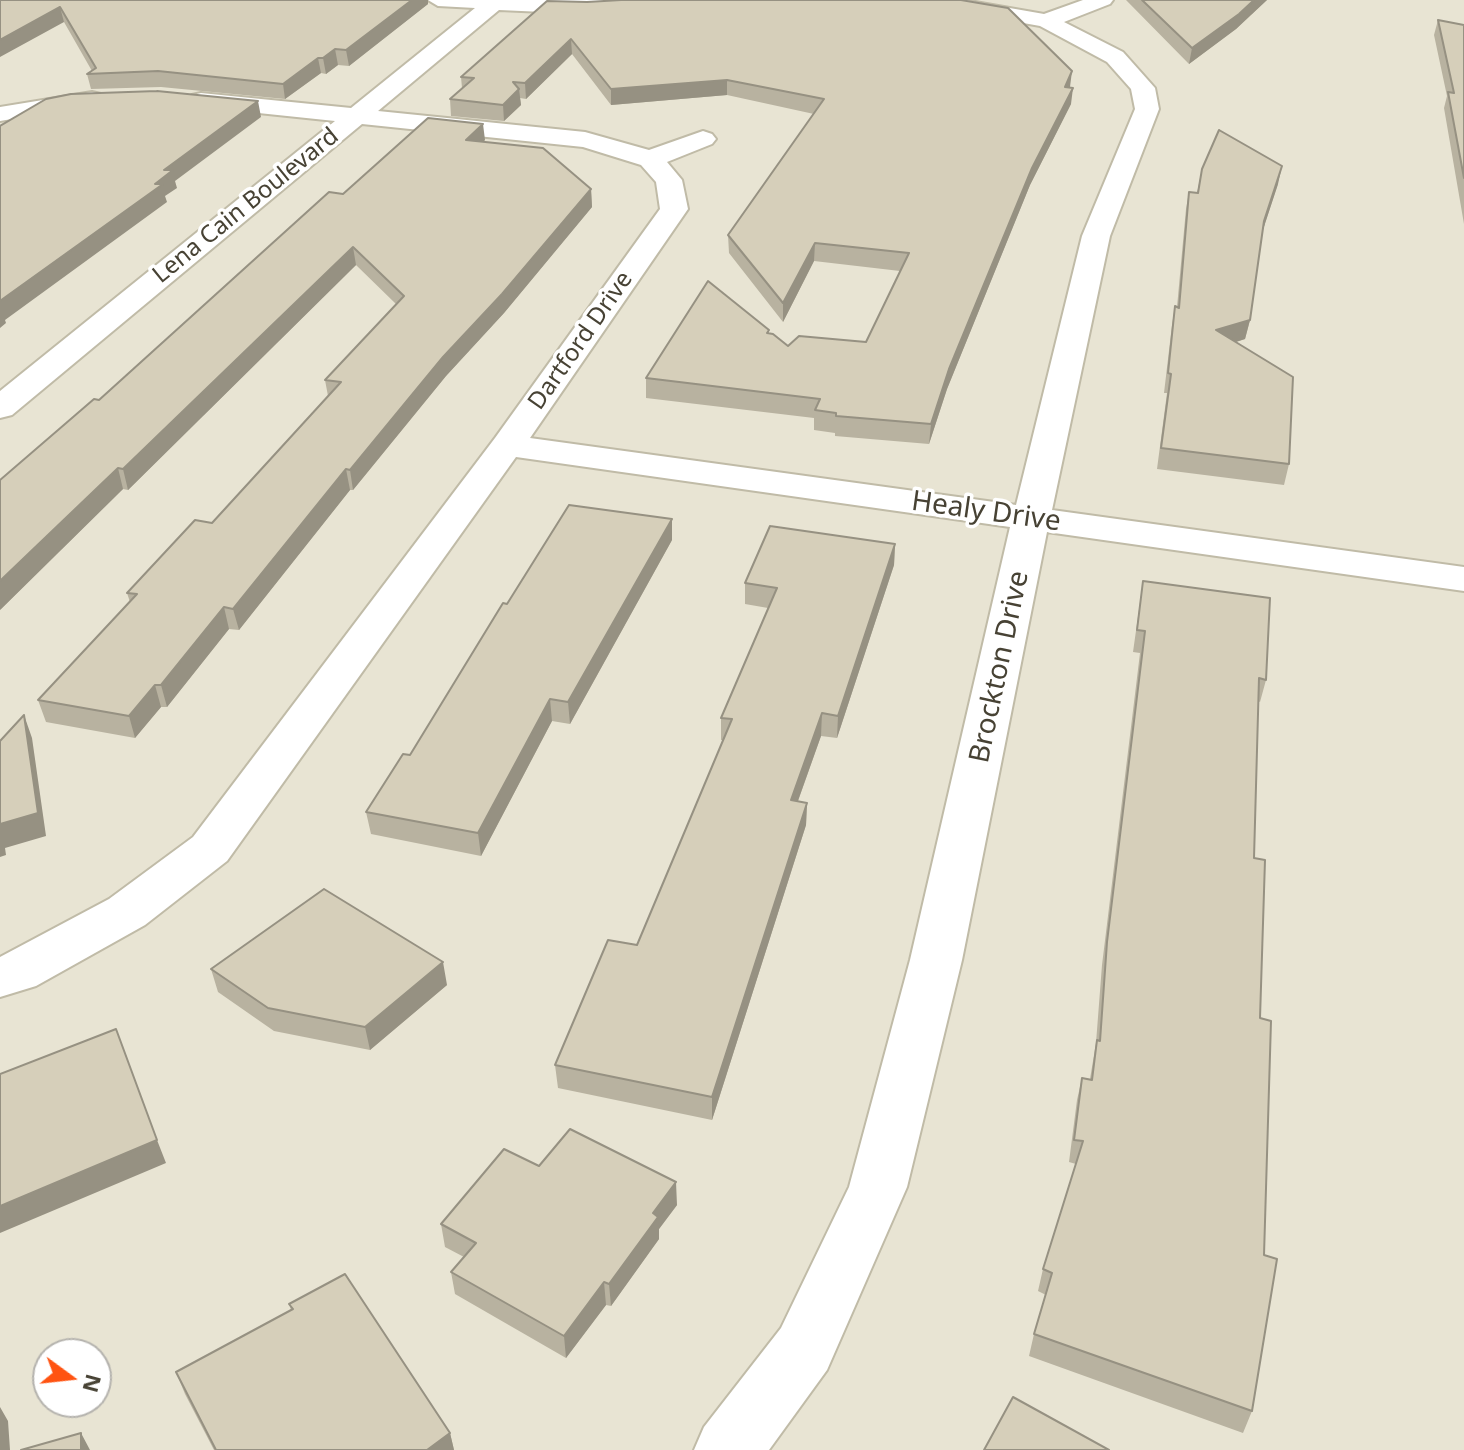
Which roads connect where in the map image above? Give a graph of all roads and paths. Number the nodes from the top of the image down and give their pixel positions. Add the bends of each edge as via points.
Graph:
1 (438, 0) edge
2 (697, 0) edge
3 (929, 0) edge
4 (1103, 0) edge
5 (492, 5) junction
6 (1046, 21) junction
7 (116, 97) edge
8 (177, 98) edge
9 (0, 114) edge
10 (356, 115) junction
11 (703, 139) dead end
12 (650, 159) junction
13 (0, 408) edge
14 (507, 445) junction
15 (1031, 519) junction
16 (1464, 579) edge
17 (0, 977) edge
18 (728, 1450) edge

1 - 5 street
2 - 5 street via 588,8
3 - 6 street, Brockton Drive
4 - 6 street
5 - 10 street, Lena Cain Boulevard
6 - 15 street, Brockton Drive via 1115,57 1143,88 1147,109 1096,236
7 - 9 street
8 - 10 street
10 - 12 street via 585,140
10 - 13 street, Lena Cain Boulevard
11 - 12 street
12 - 14 street, Dartford Drive via 669,180 674,209
14 - 15 street, Healy Drive
14 - 17 street, Dartford Drive via 210,849 127,912
15 - 16 street, Healy Drive
15 - 18 street, Brockton Drive via 936,960 878,1187 804,1349

